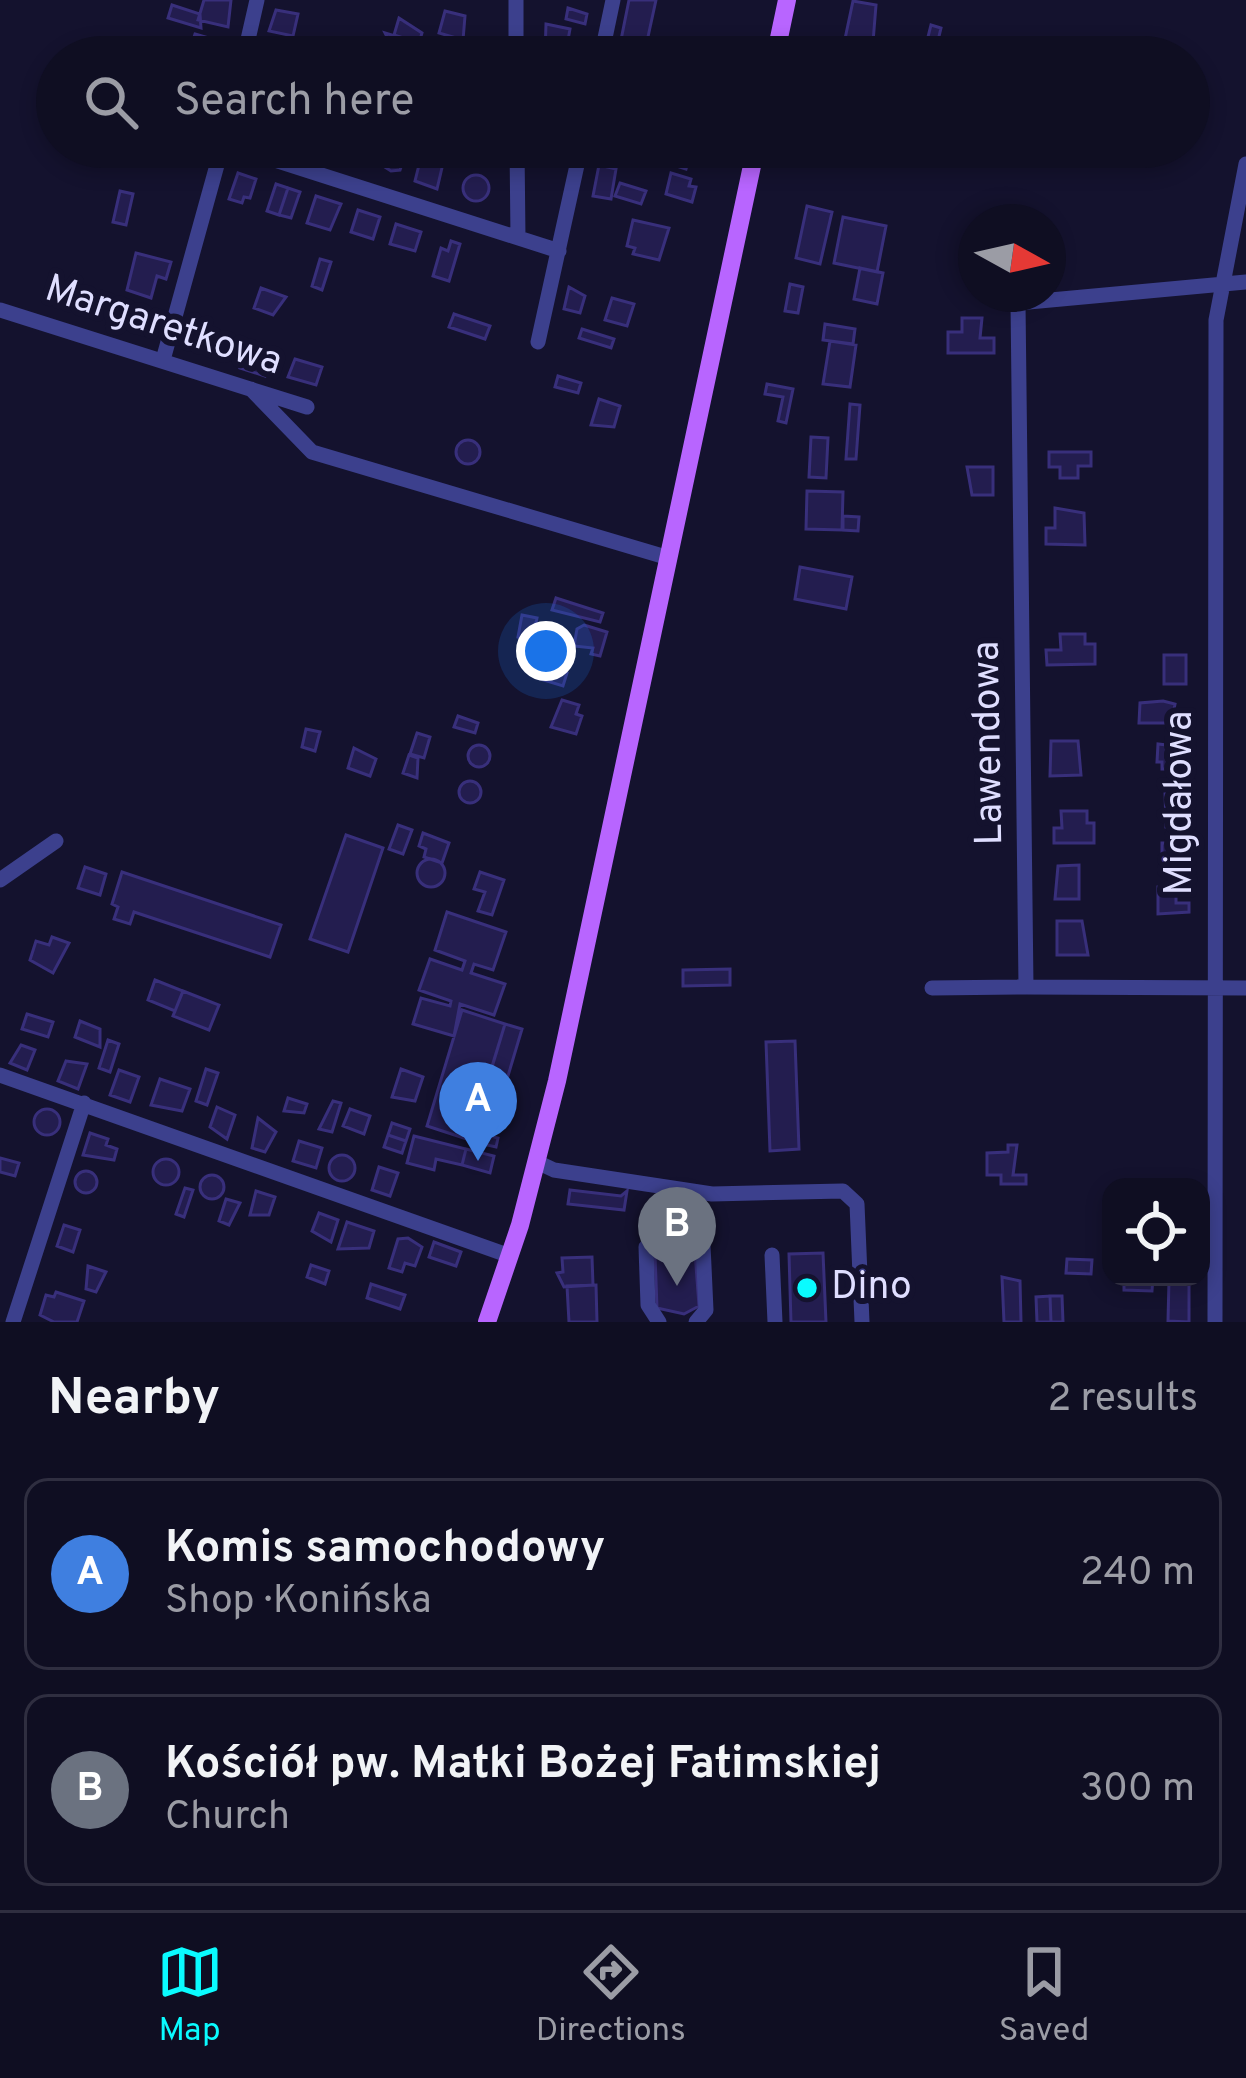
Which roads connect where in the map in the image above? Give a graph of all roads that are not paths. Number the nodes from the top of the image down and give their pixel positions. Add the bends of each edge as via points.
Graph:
1 (257, 0) edge
2 (516, 0) edge
3 (613, 0) edge
4 (787, 0) edge
5 (249, 36) edge
6 (516, 36) edge
7 (605, 36) edge
8 (779, 36) edge
9 (1246, 164) edge
10 (216, 168) edge
11 (300, 168) edge
12 (518, 168) edge
13 (577, 168) edge
14 (752, 168) edge
15 (518, 238) junction
16 (559, 251) junction
17 (1246, 282) edge
18 (1220, 284) junction
19 (0, 310) edge
20 (538, 342) dead end
21 (164, 360) junction
22 (251, 389) junction
23 (307, 407) dead end
24 (669, 558) junction
25 (56, 841) dead end
26 (0, 880) edge
27 (932, 988) dead end
28 (1026, 988) junction
29 (1246, 988) edge
30 (1213, 989) junction
31 (0, 1075) edge
32 (84, 1103) junction
33 (537, 1162) junction
34 (772, 1255) dead end
35 (510, 1256) junction
36 (13, 1322) edge
37 (487, 1322) edge
38 (659, 1322) edge
39 (696, 1322) edge
40 (775, 1322) edge
41 (862, 1322) edge
42 (1215, 1322) edge

1 - 5 street
2 - 6 street
3 - 7 street
4 - 8 main road
9 - 18 street, Migdałowa
10 - 21 street
11 - 15 street
12 - 15 street
13 - 16 street
14 - 24 main road
15 - 16 street
16 - 20 street
17 - 18 street
18 - 28 street, Lawendowa via 1018,303
18 - 30 street, Migdałowa
19 - 21 street, Margaretkowa
21 - 22 street, Margaretkowa
22 - 23 street, Margaretkowa
22 - 24 street via 312,452
24 - 33 main road
25 - 26 street
27 - 28 street
28 - 30 street
29 - 30 street
30 - 42 street, Migdałowa
31 - 32 street
32 - 35 street
32 - 36 street
33 - 35 main road
33 - 41 street via 712,1194 843,1191 857,1204
34 - 40 street
35 - 37 main road
38 - 39 street via 648,1305 646,1247 661,1234 684,1234 704,1244 706,1310

